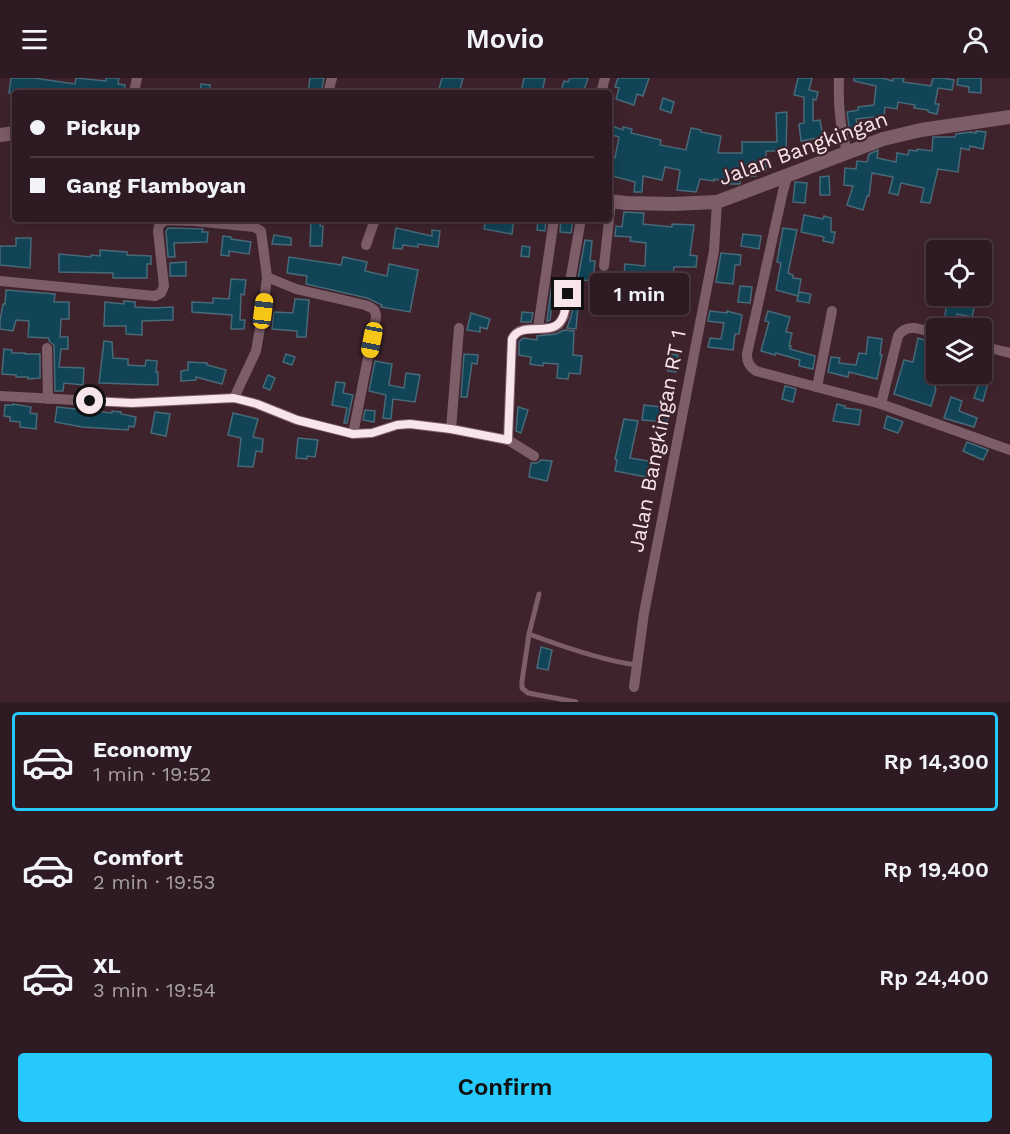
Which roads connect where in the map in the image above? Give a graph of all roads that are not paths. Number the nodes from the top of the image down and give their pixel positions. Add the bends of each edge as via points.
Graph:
1 (839, 78) edge
2 (1010, 117) edge
3 (847, 152) junction
4 (788, 174) junction
5 (612, 201) edge
6 (717, 202) junction
7 (163, 222) edge
8 (226, 222) edge
9 (374, 222) edge
10 (554, 222) edge
11 (580, 222) edge
12 (608, 222) edge
13 (366, 245) dead end
14 (604, 266) dead end
15 (267, 277) junction
16 (0, 281) edge
17 (832, 311) dead end
18 (459, 328) dead end
19 (538, 328) junction
20 (926, 331) edge
21 (46, 348) dead end
22 (992, 349) edge
23 (1010, 353) edge
24 (817, 387) junction
25 (0, 396) edge
26 (234, 398) junction
27 (48, 399) junction
28 (881, 404) junction
29 (451, 429) junction
30 (353, 434) junction
31 (508, 440) junction
32 (1010, 450) edge
33 (534, 456) dead end
34 (539, 594) dead end
35 (529, 634) junction
36 (637, 665) junction
37 (634, 687) dead end
38 (576, 702) edge

1 - 3 street
2 - 3 street, Jalan Bangkingan via 921,130
3 - 4 street, Jalan Bangkingan
4 - 6 street, Jalan Bangkingan
4 - 24 street via 747,361 756,371
5 - 6 street, Jalan Bangkingan
6 - 36 street, Jalan Bangkingan RT 1 via 714,251
7 - 16 street via 158,231 164,286 161,294
8 - 15 street via 261,231
9 - 13 street
10 - 19 street
11 - 19 street via 564,316 552,328
12 - 14 street
15 - 26 street via 256,351
15 - 30 street via 296,289 365,305 376,312
17 - 24 street
18 - 29 street
19 - 31 street via 519,332 512,339
20 - 28 street via 914,328 900,332
21 - 27 street
22 - 23 street
24 - 28 street
25 - 27 street
26 - 27 street via 132,403
26 - 30 street
28 - 32 street
29 - 30 street via 410,424
29 - 31 street
31 - 33 street
34 - 35 lane
35 - 36 lane
35 - 38 lane via 522,688 528,693
36 - 37 street, Jalan Bangkingan RT 1

